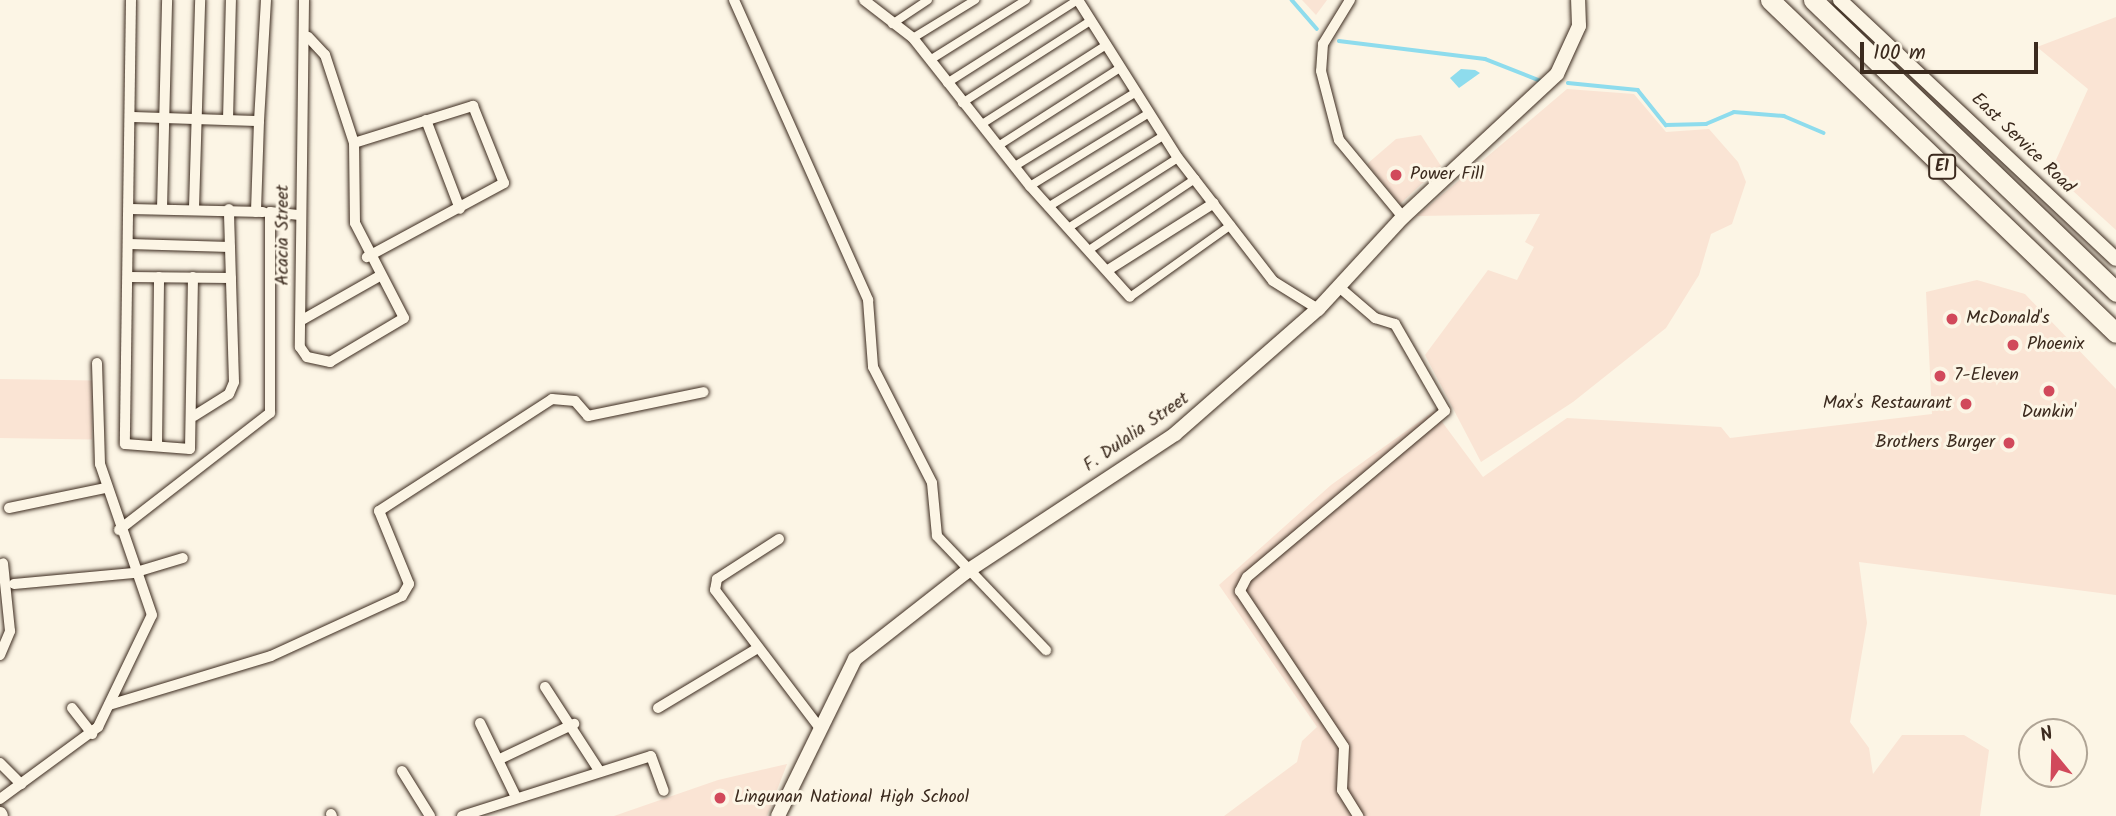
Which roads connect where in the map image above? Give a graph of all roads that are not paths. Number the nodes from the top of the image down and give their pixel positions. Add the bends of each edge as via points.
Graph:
1 (131, 0) edge
2 (167, 0) edge
3 (200, 0) edge
4 (231, 0) edge
5 (266, 0) edge
6 (304, 0) edge
7 (734, 0) edge
8 (928, 0) edge
9 (975, 0) edge
10 (1026, 0) edge
11 (1078, 0) edge
12 (1350, 0) edge
13 (1577, 0) edge
14 (1770, 0) edge
15 (1813, 0) edge
16 (1840, 0) edge
17 (870, 1) edge
18 (1090, 22) junction
19 (892, 24) junction
20 (308, 37) junction
21 (913, 38) junction
22 (1106, 45) junction
23 (930, 60) junction
24 (1120, 68) junction
25 (947, 83) junction
26 (1136, 92) junction
27 (962, 103) junction
28 (1149, 113) junction
29 (130, 117) junction
30 (164, 117) junction
31 (196, 119) junction
32 (228, 120) junction
33 (426, 120) junction
34 (259, 121) junction
35 (982, 124) junction
36 (1163, 136) junction
37 (354, 143) junction
38 (998, 146) junction
39 (1178, 158) junction
40 (1015, 166) junction
41 (1195, 179) junction
42 (1030, 186) junction
43 (1214, 203) junction
44 (1048, 207) junction
45 (194, 208) junction
46 (130, 209) junction
47 (162, 209) junction
48 (229, 209) junction
49 (460, 209) junction
50 (256, 212) junction
51 (270, 212) junction
52 (300, 215) junction
53 (1403, 217) junction
54 (1231, 225) junction
55 (1068, 228) junction
56 (129, 244) junction
57 (230, 247) junction
58 (1089, 250) junction
59 (368, 257) junction
60 (2116, 259) edge
61 (1108, 270) junction
62 (159, 277) junction
63 (193, 277) junction
64 (378, 277) junction
65 (128, 278) junction
66 (231, 278) junction
67 (1339, 287) junction
68 (2116, 292) edge
69 (1130, 297) joint
70 (1318, 309) junction
71 (302, 320) junction
72 (2116, 333) edge
73 (97, 363) dead end
74 (704, 392) dead end
75 (194, 416) junction
76 (157, 446) junction
77 (190, 449) junction
78 (192, 469) junction
79 (106, 488) junction
80 (9, 508) dead end
81 (119, 530) junction
82 (779, 539) dead end
83 (183, 558) dead end
84 (3, 563) dead end
85 (966, 572) junction
86 (133, 573) junction
87 (14, 584) dead end
88 (758, 648) junction
89 (1046, 650) dead end
90 (0, 655) edge
91 (545, 687) dead end
92 (109, 705) junction
93 (72, 708) dead end
94 (658, 708) dead end
95 (480, 723) dead end
96 (574, 724) junction
97 (819, 727) junction
98 (92, 734) junction
99 (502, 758) junction
100 (0, 763) edge
101 (402, 771) dead end
102 (600, 772) junction
103 (21, 785) junction
104 (664, 791) dead end
105 (516, 797) junction
106 (0, 799) edge
107 (430, 816) edge
108 (462, 816) edge
109 (778, 816) edge
110 (1358, 816) edge

1 - 29 street
2 - 30 street
3 - 31 street
4 - 32 street
5 - 34 street
6 - 20 street, Acacia Street
7 - 85 street via 868,300 873,367 932,483 937,536
8 - 19 street
9 - 21 street
10 - 23 street
11 - 18 street
11 - 25 street
12 - 53 street via 1323,44 1321,71 1339,140
13 - 53 street, F. Dulalia Street via 1579,26 1544,90
14 - 72 highway, E1
15 - 68 highway, E1
16 - 60 street, East Service Road
17 - 19 street
18 - 22 street
18 - 27 street
19 - 21 street
20 - 37 street via 325,55
20 - 52 street, Acacia Street
21 - 23 street
22 - 24 street
22 - 35 street
23 - 25 street
24 - 26 street
24 - 38 street
25 - 27 street
26 - 28 street
26 - 40 street
27 - 35 street
28 - 36 street
28 - 42 street
29 - 30 street
29 - 46 street
30 - 31 street
30 - 47 street
31 - 32 street
31 - 45 street
32 - 34 street
33 - 37 street
33 - 49 street
33 - 49 street via 473,106 480,112 504,183
34 - 50 street
35 - 38 street
36 - 39 street
36 - 44 street
37 - 59 street via 354,218
38 - 40 street
39 - 41 street
39 - 55 street
40 - 42 street
41 - 43 street
41 - 58 street
42 - 44 street
43 - 54 street
43 - 61 street
44 - 55 street
45 - 47 street
45 - 48 street
46 - 47 street
46 - 56 street
48 - 50 street
48 - 57 street
49 - 59 street
50 - 51 street
51 - 52 street
51 - 78 street via 272,407
52 - 71 street, Acacia Street
53 - 67 street, F. Dulalia Street
54 - 69 street
54 - 70 street via 1273,281
55 - 58 street
56 - 57 street
56 - 65 street
57 - 66 street
58 - 61 street
59 - 64 street
61 - 69 street
62 - 63 street
62 - 65 street
62 - 76 street
63 - 66 street
63 - 75 street
64 - 71 street
64 - 71 street, Acacia Street via 404,318 330,362 303,354
65 - 76 street via 125,444
66 - 75 street via 234,382 229,394
67 - 70 street, F. Dulalia Street
67 - 110 street via 1376,318 1395,324 1445,411 1247,577 1240,591 1344,747 1342,790
70 - 85 street, F. Dulalia Street via 1175,434
73 - 79 street
74 - 92 street via 588,416 575,401 552,399 379,511 409,584 402,596 271,656
75 - 77 street
76 - 77 street
77 - 78 street
78 - 81 street
79 - 80 street
79 - 81 street
81 - 86 street
82 - 88 street via 714,586
83 - 86 street
84 - 90 street via 10,631
85 - 89 street
85 - 97 street, F. Dulalia Street via 855,659
86 - 87 street
86 - 92 street via 152,615
88 - 94 street
88 - 97 street
91 - 96 street
92 - 98 street
93 - 98 street
95 - 99 street
96 - 99 street
96 - 102 street
97 - 109 street, F. Dulalia Street
98 - 103 street
99 - 105 street
100 - 103 street
101 - 107 street
102 - 104 street via 651,756
102 - 105 street
103 - 106 street
105 - 108 street

